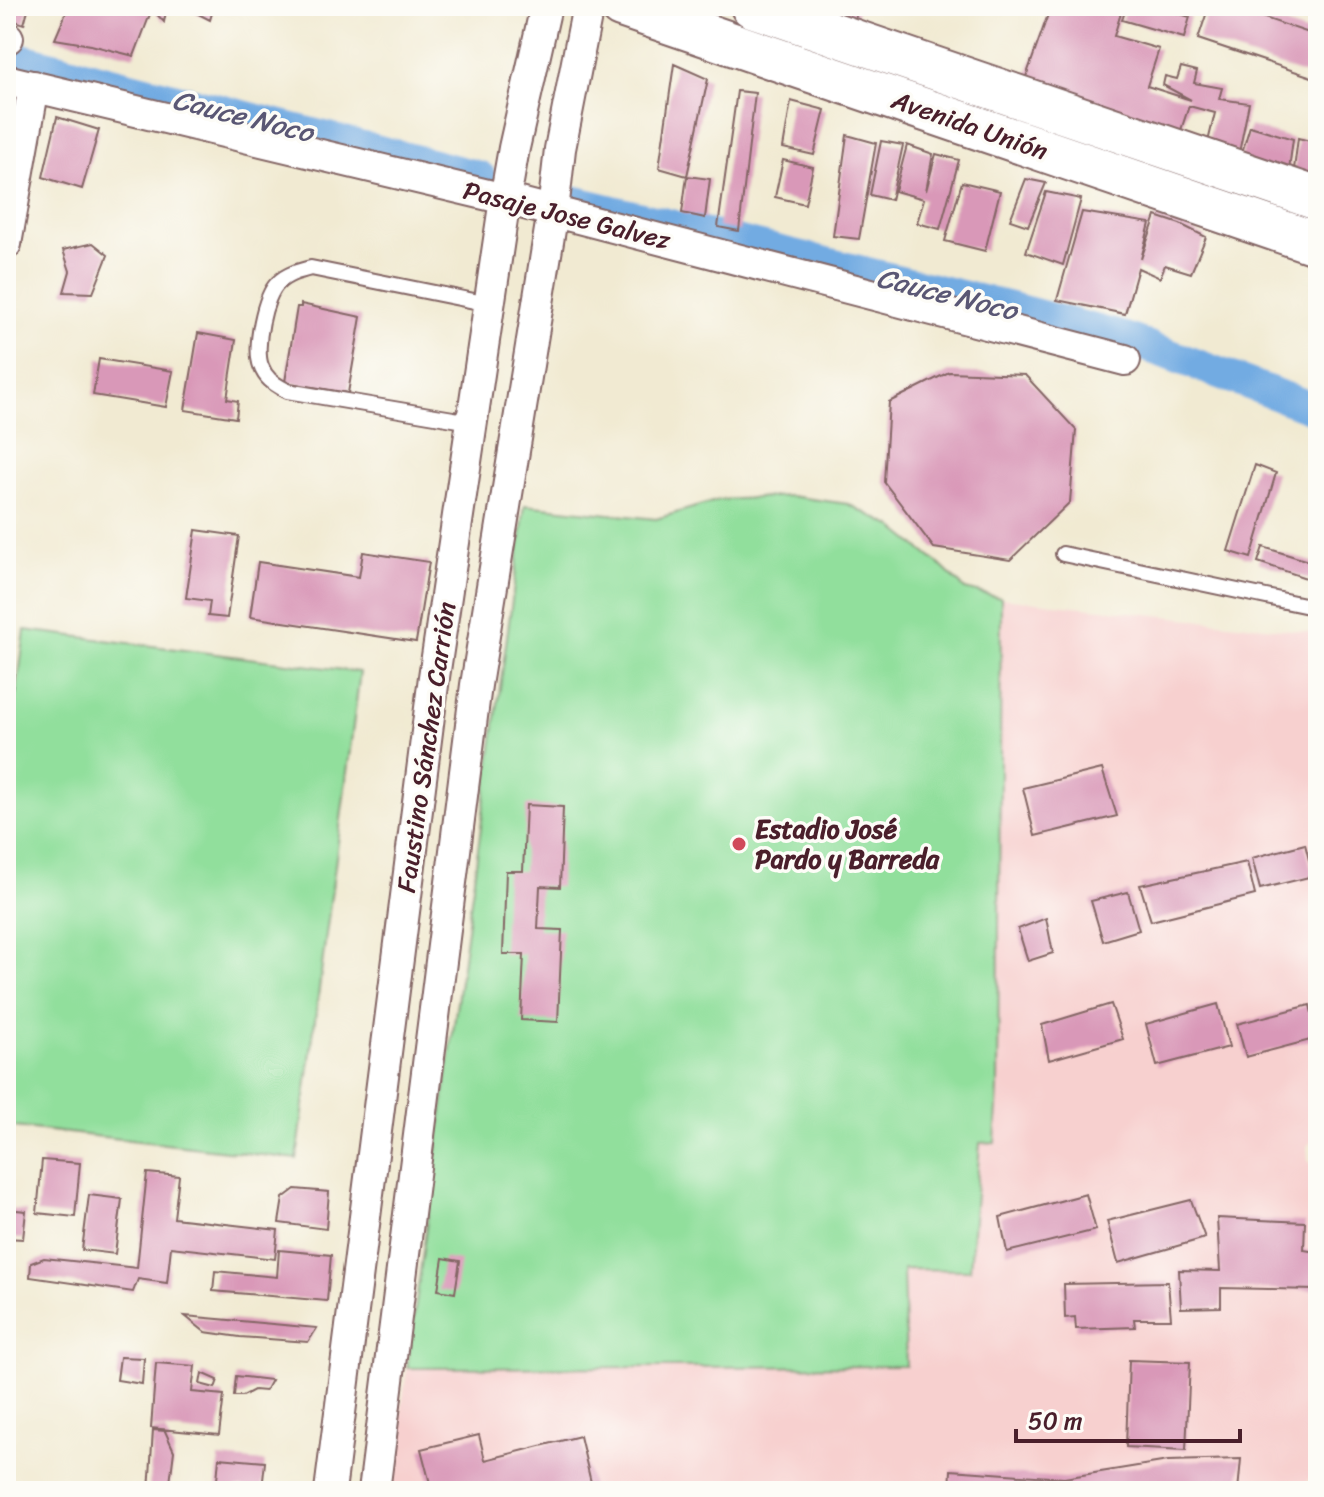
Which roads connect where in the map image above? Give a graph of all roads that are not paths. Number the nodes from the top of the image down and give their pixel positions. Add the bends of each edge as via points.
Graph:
1 (546, 6) edge
2 (588, 6) edge
3 (621, 6) edge
4 (752, 6) edge
5 (20, 83) edge
6 (505, 199) junction
7 (1318, 199) edge
8 (553, 211) junction
9 (6, 244) edge
10 (1318, 244) edge
11 (489, 304) junction
12 (1125, 360) dead end
13 (471, 422) junction
14 (1063, 554) dead end
15 (1318, 608) edge
16 (434, 677) junction
17 (476, 685) junction
18 (374, 1149) junction
19 (417, 1155) junction
20 (330, 1491) edge
21 (374, 1491) edge

1 - 6 street, Faustino Sánchez Carrión
2 - 8 street, Faustino Sánchez Carrión
3 - 10 main road, Avenida Unión
4 - 7 main road, Avenida Unión
5 - 6 street, Pasaje Jose Galvez
5 - 9 street
6 - 8 street, Pasaje Jose Galvez
6 - 11 street, Faustino Sánchez Carrión
8 - 12 street, Pasaje Jose Galvez
8 - 17 street, Faustino Sánchez Carrión
11 - 13 street, Faustino Sánchez Carrión
11 - 13 lane via 311,268 276,284 267,300 258,346 259,364 269,380 287,391
13 - 16 street, Faustino Sánchez Carrión
14 - 15 lane
16 - 17 street
16 - 18 street, Faustino Sánchez Carrión
17 - 19 street, Faustino Sánchez Carrión
18 - 19 street
18 - 20 street, Faustino Sánchez Carrión
19 - 21 street, Faustino Sánchez Carrión

